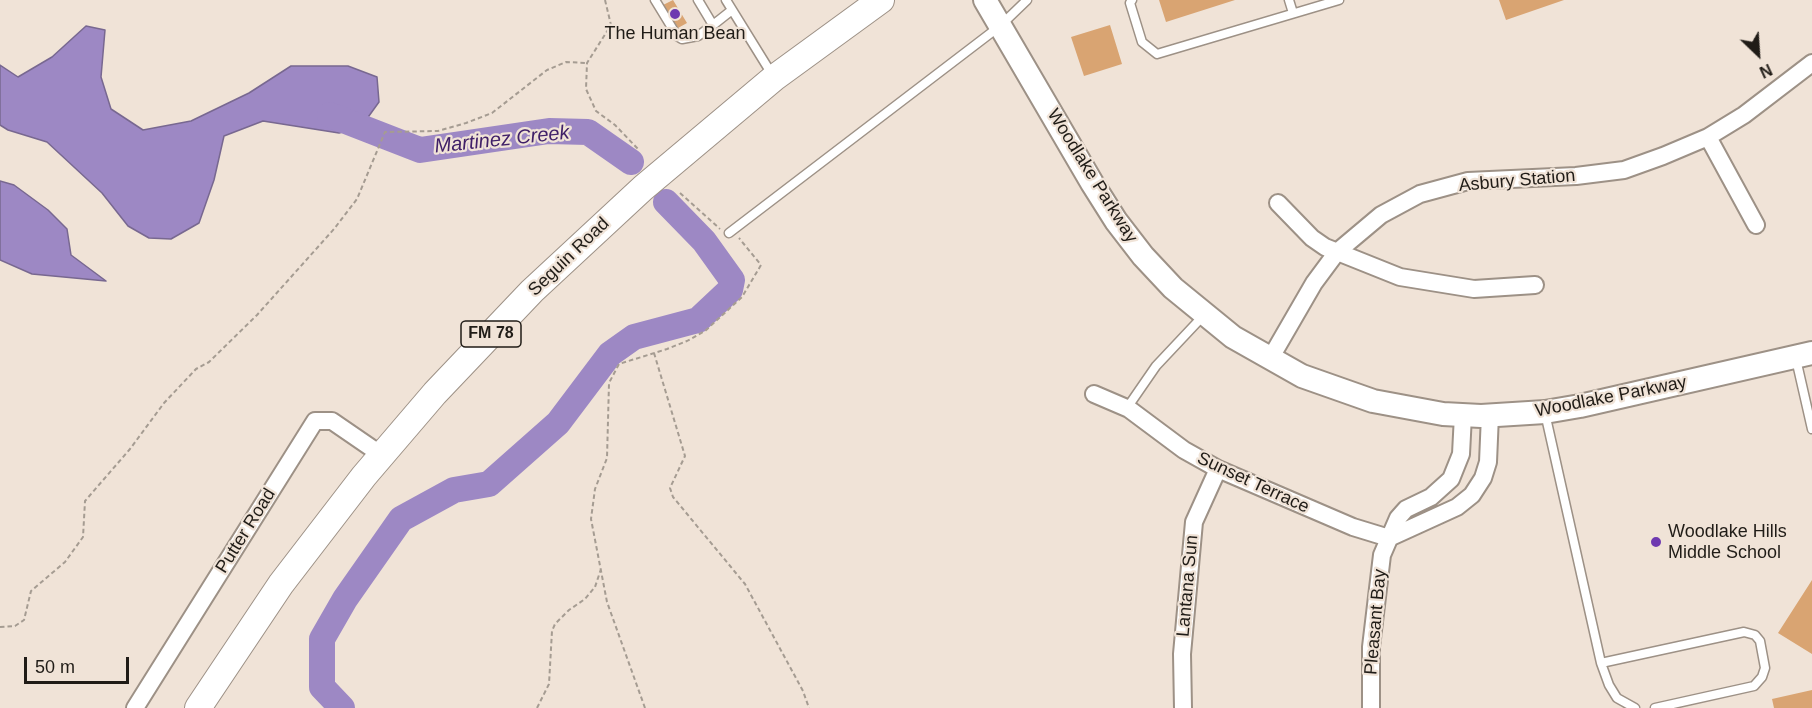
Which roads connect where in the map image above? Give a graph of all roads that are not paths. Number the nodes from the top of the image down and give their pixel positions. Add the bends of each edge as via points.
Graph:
1 (655, 0) edge
2 (698, 0) edge
3 (726, 0) edge
4 (881, 0) edge
5 (985, 0) edge
6 (1027, 0) edge
7 (1132, 0) edge
8 (1289, 0) edge
9 (1339, 0) edge
10 (732, 10) junction
11 (1293, 14) junction
12 (713, 25) junction
13 (1000, 26) junction
14 (1812, 63) edge
15 (774, 78) junction
16 (1708, 137) junction
17 (1278, 203) dead end
18 (1756, 225) dead end
19 (729, 233) road end
20 (1337, 252) junction
21 (1535, 285) dead end
22 (1204, 315) junction
23 (1804, 356) edge
24 (1270, 359) junction
25 (1094, 394) dead end
26 (1127, 408) junction
27 (1545, 412) junction
28 (1463, 415) junction
29 (1490, 415) junction
30 (1812, 429) edge
31 (383, 456) junction
32 (1218, 470) junction
33 (1442, 488) junction
34 (1457, 507) junction
35 (1389, 538) junction
36 (1601, 663) junction
37 (135, 708) edge
38 (198, 708) edge
39 (1183, 708) edge
40 (1371, 708) edge
41 (1635, 708) edge
42 (1655, 708) edge

1 - 12 lane via 682,39 698,36
2 - 12 lane
3 - 10 lane
4 - 15 main road, Seguin Road / FM 78
5 - 13 street, Woodlake Parkway
6 - 13 lane
7 - 11 lane via 1142,42 1157,54
8 - 11 lane
9 - 11 lane
10 - 12 lane
10 - 15 lane
13 - 19 lane
13 - 22 street, Woodlake Parkway via 1116,221 1143,256
14 - 16 street, Asbury Station
15 - 31 main road, Seguin Road / FM 78 via 643,188 532,291 435,393
16 - 18 street
16 - 20 street, Asbury Station via 1624,170 1468,181 1420,194 1381,215
17 - 20 street via 1312,238
20 - 21 street via 1400,277 1436,285 1473,289
20 - 24 street, Asbury Station via 1314,283
22 - 24 street, Woodlake Parkway
22 - 26 lane via 1156,366
23 - 27 street, Woodlake Parkway
23 - 30 lane
24 - 28 street, Woodlake Parkway via 1302,376 1372,401
25 - 26 street, Sunset Terrace
26 - 32 street, Sunset Terrace
27 - 29 street, Woodlake Parkway
27 - 36 lane
28 - 29 street, Woodlake Parkway
28 - 33 street, Pleasant Bay via 1461,454 1451,479
29 - 34 street via 1488,462 1483,478 1472,495
31 - 37 street, Putter Road via 332,421 315,421
31 - 38 main road, Seguin Road / FM 78 via 281,585
32 - 35 street, Sunset Terrace via 1353,527
32 - 39 street, Lantana Sun via 1194,522 1182,654
33 - 34 street
33 - 35 street, Pleasant Bay via 1406,508
34 - 35 street
35 - 40 street, Pleasant Bay via 1378,576 1371,647
36 - 41 lane via 1617,698
36 - 42 lane via 1744,632 1760,641 1766,668 1754,686

